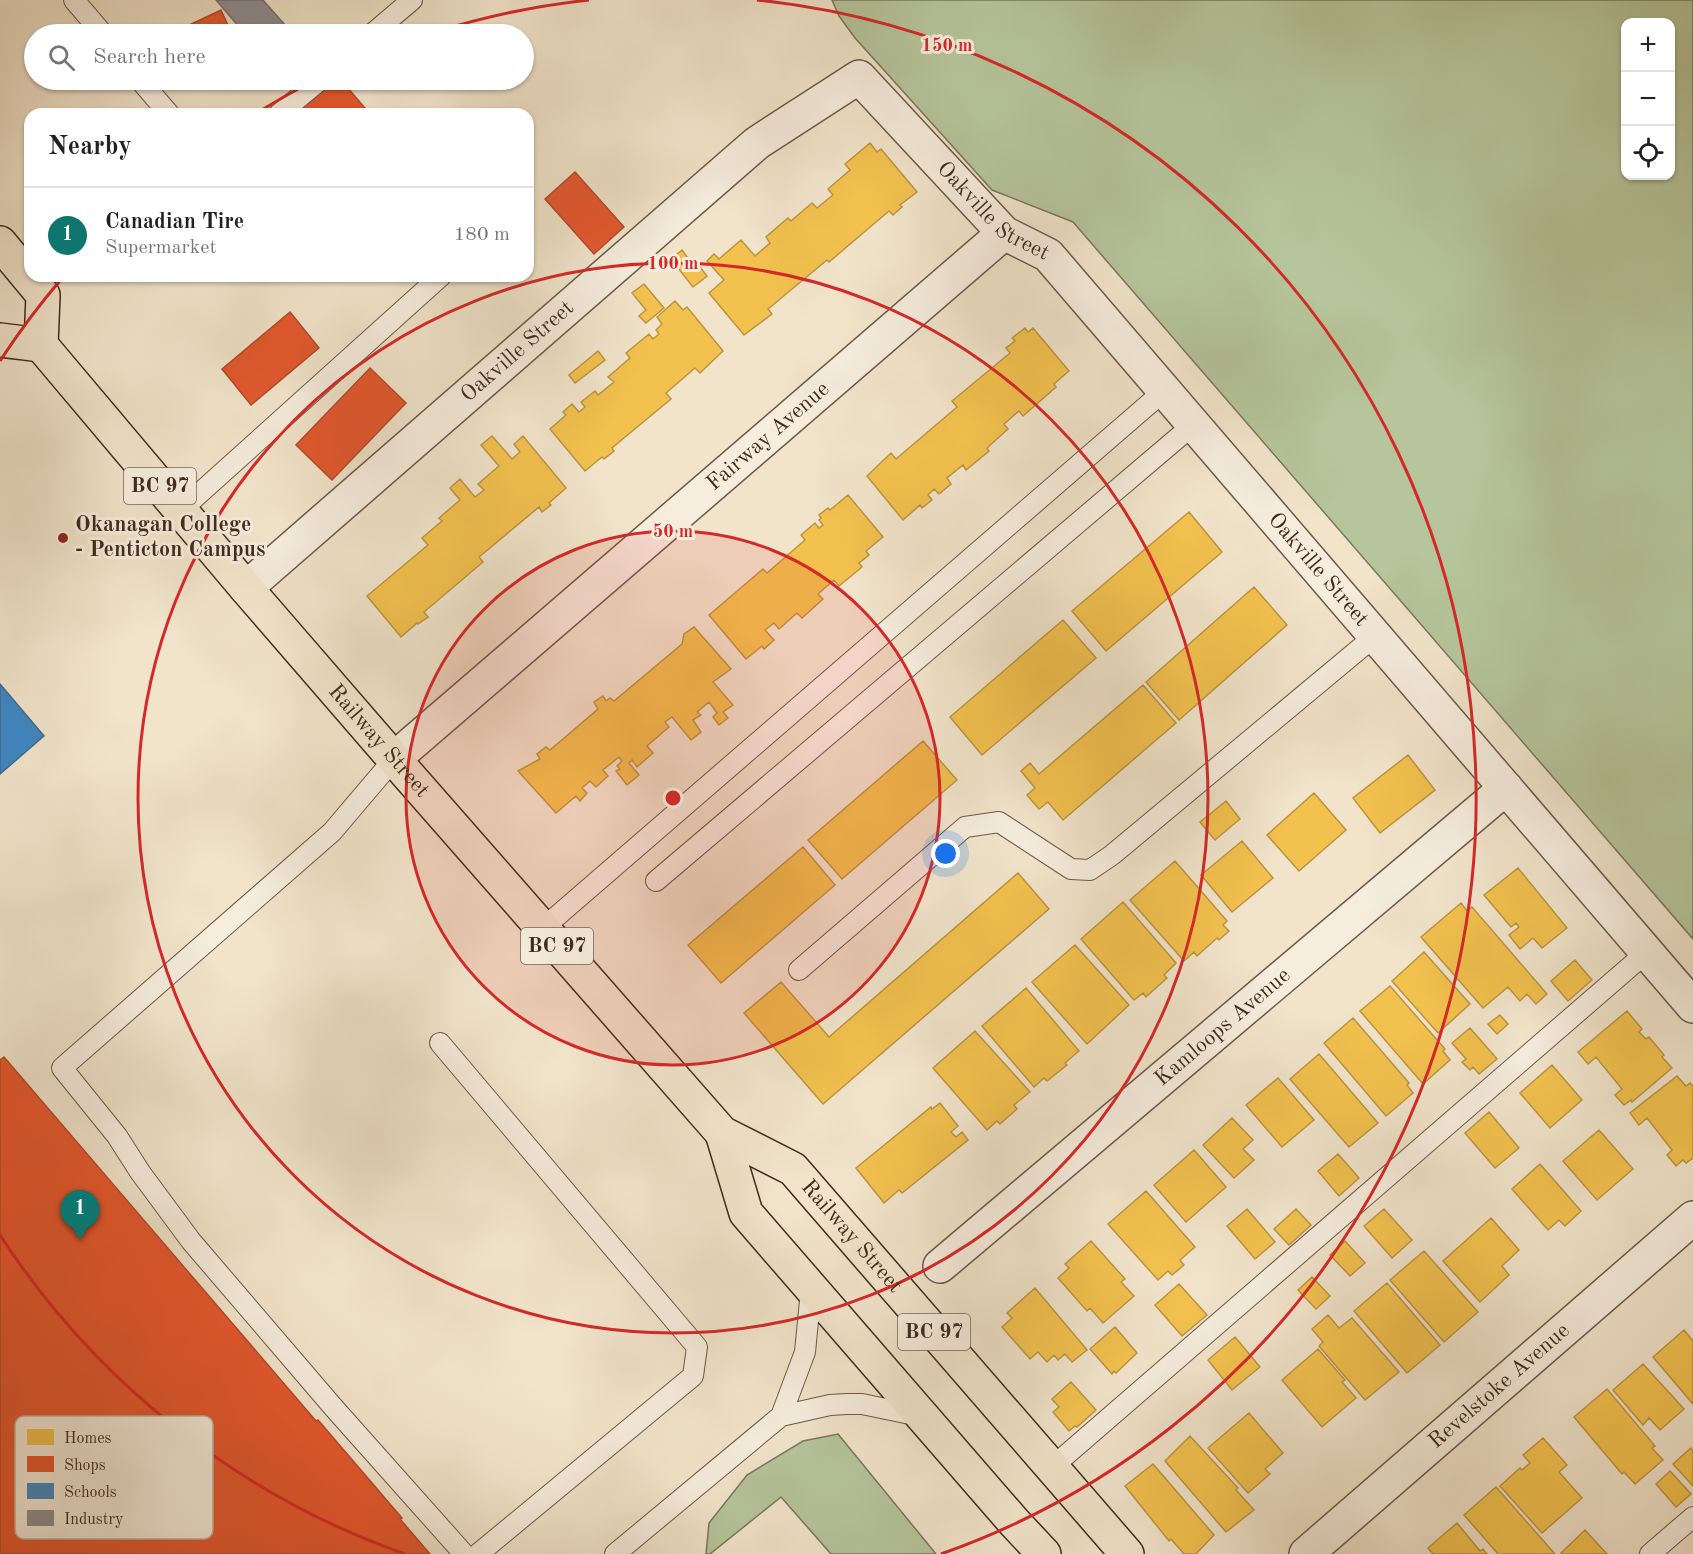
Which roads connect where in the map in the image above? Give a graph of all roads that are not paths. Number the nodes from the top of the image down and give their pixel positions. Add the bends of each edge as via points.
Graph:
1 (74, 0) edge
2 (412, 0) edge
3 (94, 24) edge
4 (384, 24) edge
5 (149, 90) edge
6 (308, 90) edge
7 (164, 108) edge
8 (286, 108) edge
9 (1004, 233) junction
10 (0, 243) edge
11 (24, 272) edge
12 (32, 282) edge
13 (434, 282) edge
14 (0, 340) edge
15 (42, 345) junction
16 (1164, 391) junction
17 (1193, 424) junction
18 (181, 510) junction
19 (246, 588) junction
20 (1375, 636) junction
21 (394, 759) junction
22 (1506, 788) junction
23 (656, 881) dead end
24 (542, 929) junction
25 (1647, 952) junction
26 (799, 970) dead end
27 (1693, 1006) edge
28 (440, 1044) dead end
29 (722, 1133) junction
30 (1693, 1218) edge
31 (940, 1266) dead end
32 (811, 1290) junction
33 (781, 1416) junction
34 (921, 1416) junction
35 (1052, 1468) junction
36 (1693, 1517) edge
37 (464, 1554) edge
38 (478, 1554) edge
39 (615, 1554) edge
40 (1044, 1554) edge
41 (1127, 1554) edge
42 (1306, 1554) edge
43 (1650, 1554) edge

1 - 3 lane
2 - 4 lane
5 - 7 lane
6 - 8 lane
9 - 16 street, Oakville Street via 1048,255
9 - 19 street, Oakville Street via 859,77 757,143
9 - 21 street, Fairway Avenue
10 - 11 highway
12 - 15 highway via 43,295
13 - 18 lane
14 - 15 highway
15 - 18 highway, Railway Street / BC 97
16 - 17 street, Oakville Street
16 - 24 lane
17 - 20 street, Oakville Street
17 - 23 lane
18 - 19 highway, Railway Street / BC 97
19 - 21 highway, Railway Street / BC 97
20 - 22 street, Oakville Street
20 - 26 lane via 1090,870 1071,869 999,822 965,827
21 - 24 highway, Railway Street / BC 97
21 - 37 lane via 332,832 62,1068 117,1136 191,1240
22 - 25 street, Oakville Street
22 - 31 street, Kamloops Avenue
24 - 29 highway, Railway Street / BC 97
25 - 27 street, Oakville Street
25 - 35 lane
28 - 38 lane via 697,1347 693,1376
29 - 32 highway, Railway Street / BC 97 via 746,1213
29 - 35 highway, Railway Street / BC 97 via 794,1169
30 - 42 street, Revelstoke Avenue
32 - 33 lane via 805,1352
32 - 34 highway, Railway Street / BC 97
33 - 34 lane via 847,1404
33 - 39 lane
34 - 40 highway, Railway Street / BC 97
35 - 41 highway, Railway Street / BC 97
36 - 43 lane

